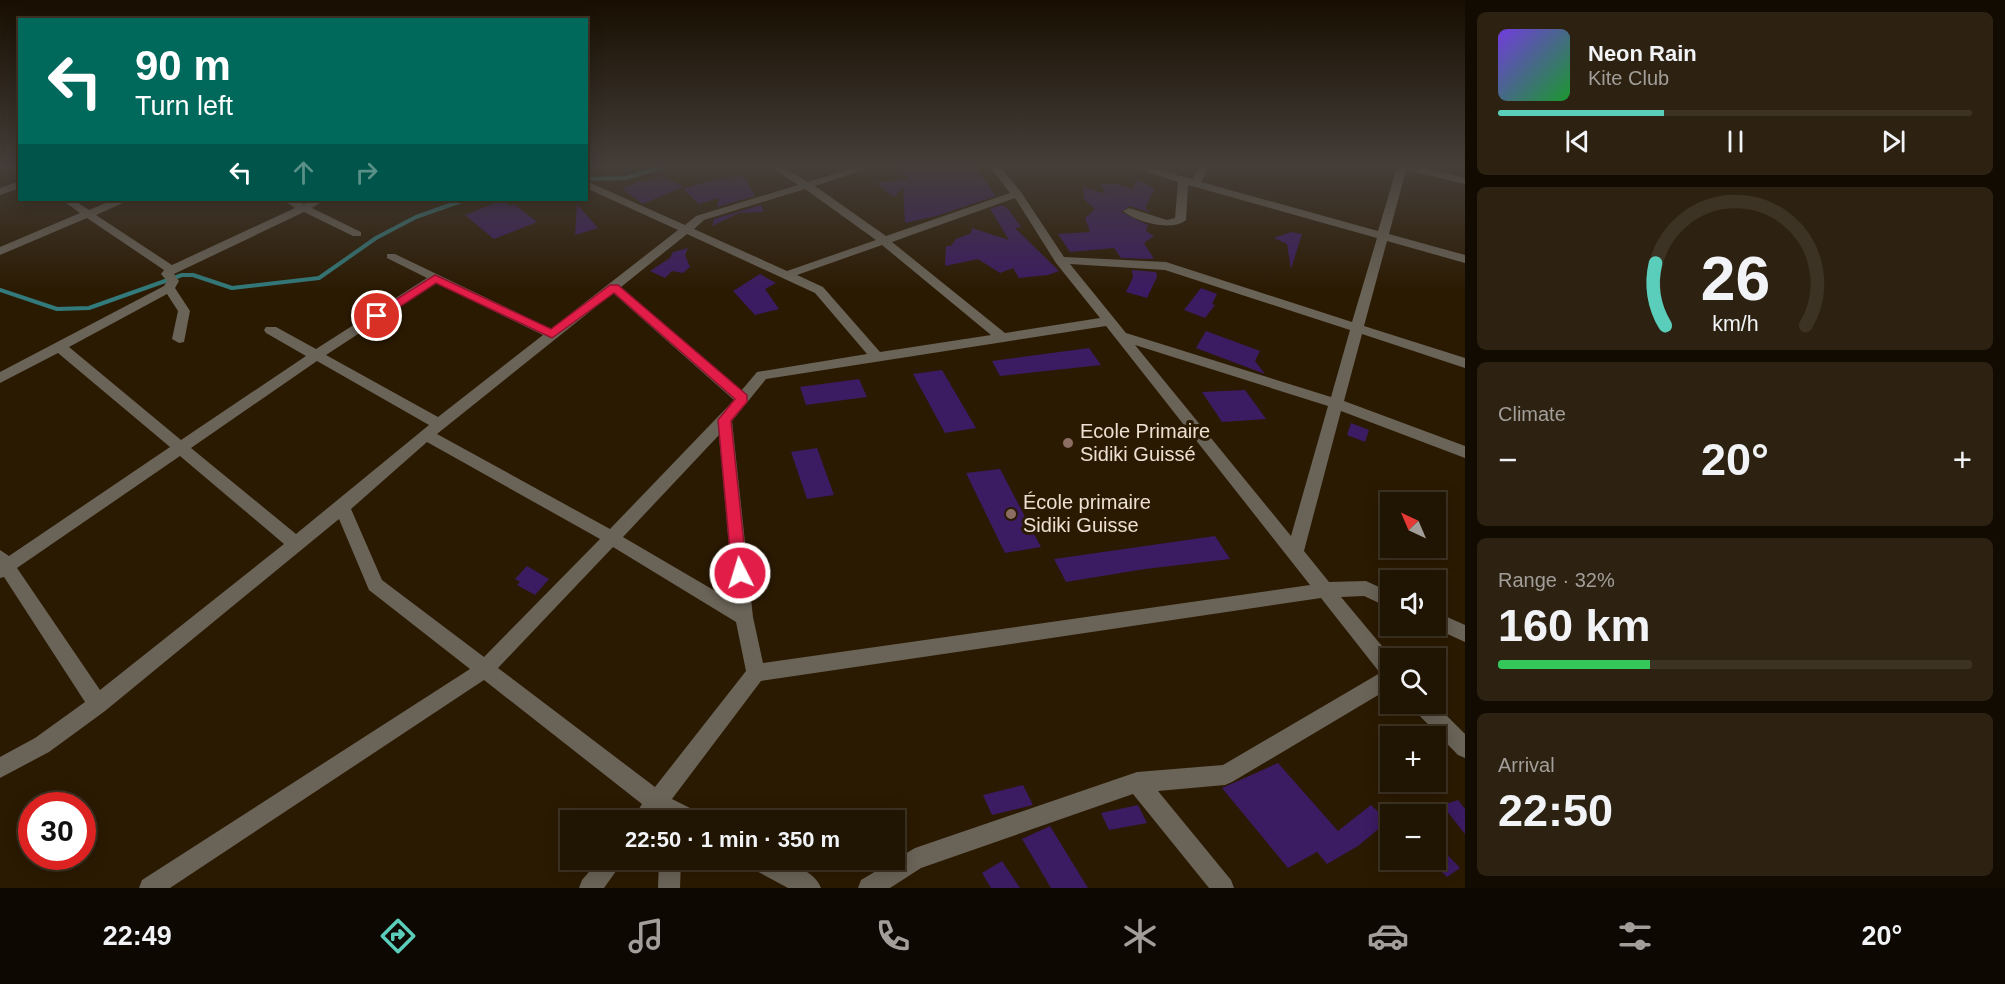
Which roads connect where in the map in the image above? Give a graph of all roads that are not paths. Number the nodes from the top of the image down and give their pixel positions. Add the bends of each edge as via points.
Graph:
1 (82, 208) edge
2 (100, 208) edge
3 (301, 208) edge
4 (307, 208) edge
5 (640, 208) edge
6 (730, 208) edge
7 (841, 208) edge
8 (976, 208) edge
9 (1026, 208) edge
10 (1181, 208) edge
11 (1287, 208) edge
12 (1391, 208) edge
13 (1129, 211) dead end
14 (89, 213) junction
15 (687, 230) junction
16 (357, 234) dead end
17 (1383, 236) junction
18 (885, 240) junction
19 (0, 251) edge
20 (391, 256) dead end
21 (1465, 259) edge
22 (1060, 260) junction
23 (786, 275) junction
24 (170, 278) junction
25 (435, 278) junction
26 (614, 287) junction
27 (1114, 328) junction
28 (1358, 329) junction
29 (271, 330) dead end
30 (552, 334) junction
31 (1002, 338) junction
32 (179, 339) dead end
33 (60, 347) junction
34 (318, 354) junction
35 (877, 357) junction
36 (1465, 363) edge
37 (0, 378) edge
38 (742, 399) junction
39 (1335, 403) junction
40 (725, 420) junction
41 (439, 424) junction
42 (426, 435) junction
43 (180, 449) junction
44 (1465, 452) edge
45 (342, 507) junction
46 (610, 537) junction
47 (296, 544) junction
48 (1295, 552) junction
49 (2, 565) edge
50 (1326, 590) junction
51 (1380, 595) edge
52 (744, 617) junction
53 (1446, 625) edge
54 (1465, 634) edge
55 (1380, 658) edge
56 (484, 670) junction
57 (756, 673) junction
58 (1380, 684) edge
59 (99, 704) junction
60 (1432, 714) edge
61 (1465, 748) edge
62 (0, 768) edge
63 (1137, 782) junction
64 (660, 810) edge
65 (662, 810) edge
66 (605, 870) edge
67 (670, 870) edge
68 (777, 870) edge
69 (150, 888) edge
70 (590, 888) edge
71 (669, 888) edge
72 (810, 888) edge
73 (870, 888) edge
74 (1223, 888) edge

1 - 14 street
2 - 14 street
3 - 24 street
4 - 16 street
5 - 15 street
6 - 15 street via 700,218
7 - 18 street
8 - 18 street
9 - 22 street
10 - 13 street via 1180,220 1167,224
11 - 17 street
12 - 17 street
14 - 19 street
14 - 24 street
15 - 23 street
15 - 26 street
17 - 21 street
17 - 28 street
18 - 23 street
18 - 31 street
20 - 25 street
22 - 27 street
22 - 28 street via 1166,266
23 - 35 street via 819,290
24 - 32 street via 184,310
24 - 33 street
25 - 30 street
25 - 34 street
26 - 30 street
26 - 38 street
27 - 31 street
27 - 39 street
27 - 48 street
28 - 36 street
28 - 39 street
29 - 34 street
30 - 41 street
31 - 35 street
33 - 37 street
33 - 43 street
34 - 41 street
34 - 43 street
35 - 38 street via 762,375
38 - 40 street
39 - 44 street
39 - 48 street
40 - 46 street
40 - 52 street
41 - 42 street
42 - 45 street
42 - 46 street
43 - 47 street
43 - 49 street
45 - 47 street
45 - 56 street via 375,585
46 - 52 street
46 - 56 street
47 - 59 street
48 - 50 street
49 - 59 street
50 - 51 street via 1366,588
50 - 55 street
50 - 57 street
52 - 57 street
53 - 54 street
56 - 64 street
56 - 69 street
57 - 65 street
58 - 63 street via 1225,775
59 - 62 street via 42,745
60 - 61 street
63 - 73 street via 915,859
63 - 74 street
66 - 70 street
67 - 71 street
68 - 72 street

